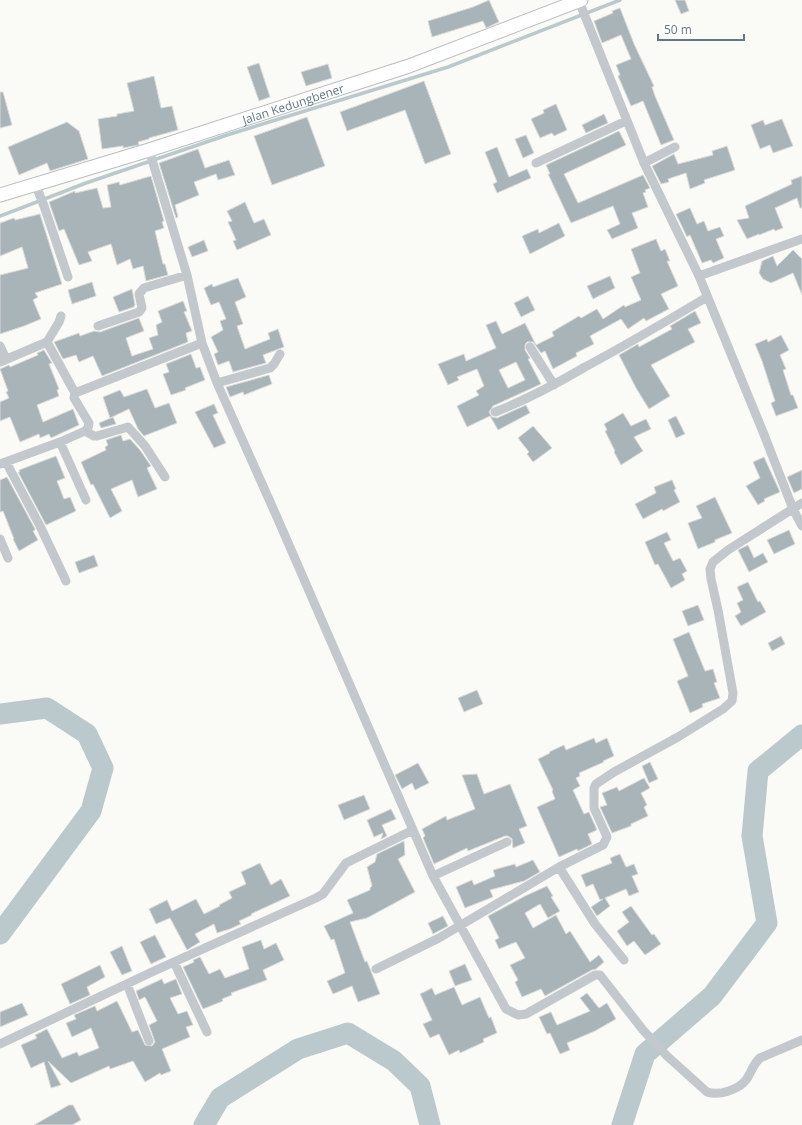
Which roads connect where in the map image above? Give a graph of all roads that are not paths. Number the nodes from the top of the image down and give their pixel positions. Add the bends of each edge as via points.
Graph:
1 (580, 3) edge
2 (626, 121) junction
3 (675, 147) dead end
4 (150, 152) junction
5 (536, 163) dead end
6 (644, 163) junction
7 (35, 183) junction
8 (0, 195) edge
9 (802, 238) edge
10 (187, 275) junction
11 (699, 276) junction
12 (68, 277) dead end
13 (707, 297) junction
14 (61, 316) dead end
15 (98, 326) dead end
16 (47, 342) junction
17 (202, 343) junction
18 (0, 346) edge
19 (530, 346) dead end
20 (280, 354) dead end
21 (3, 361) edge
22 (217, 383) junction
23 (554, 385) junction
24 (75, 393) junction
25 (495, 412) dead end
26 (85, 431) junction
27 (60, 442) junction
28 (3, 463) edge
29 (165, 477) dead end
30 (86, 500) dead end
31 (802, 503) edge
32 (793, 509) junction
33 (802, 526) edge
34 (0, 539) edge
35 (8, 558) dead end
36 (66, 581) dead end
37 (413, 830) junction
38 (507, 842) dead end
39 (559, 866) junction
40 (433, 876) junction
41 (460, 925) junction
42 (624, 960) dead end
43 (174, 962) junction
44 (376, 969) dead end
45 (127, 984) junction
46 (207, 1032) dead end
47 (802, 1040) edge
48 (150, 1041) dead end
49 (0, 1044) edge

1 - 2 street
1 - 4 street, Jalan Kedungbener via 409,66
2 - 5 street
2 - 6 street
3 - 6 street
4 - 7 street, Jalan Kedungbener
4 - 10 street
6 - 11 street
7 - 8 street, Jalan Kedungbener
7 - 12 street
9 - 11 street
10 - 15 street via 144,288 139,294 142,308 139,312
10 - 17 street
11 - 13 street
13 - 23 street
13 - 32 street
14 - 16 street
16 - 21 street
16 - 24 street
17 - 22 street
17 - 24 street
18 - 21 street
19 - 23 street
20 - 22 street via 270,368
22 - 37 street
23 - 25 street
24 - 26 street via 74,398 89,423
26 - 27 street
26 - 29 street via 97,436 128,426 145,446
27 - 28 street
27 - 30 street
28 - 36 street via 40,526
31 - 32 street
32 - 33 street
32 - 39 street via 728,550 713,562 710,570 733,693 732,701 678,737 596,784 594,808 607,837 605,842
34 - 35 street
37 - 40 street
37 - 43 street via 346,863 323,894 316,898
38 - 40 street
39 - 41 street
39 - 42 street via 595,924
40 - 41 street
41 - 44 street via 440,938
41 - 47 street via 506,1009 512,1013 526,1014 595,975 600,975 643,1030 707,1092 725,1092 740,1086 760,1058
43 - 45 street
43 - 46 street
45 - 48 street
45 - 49 street

